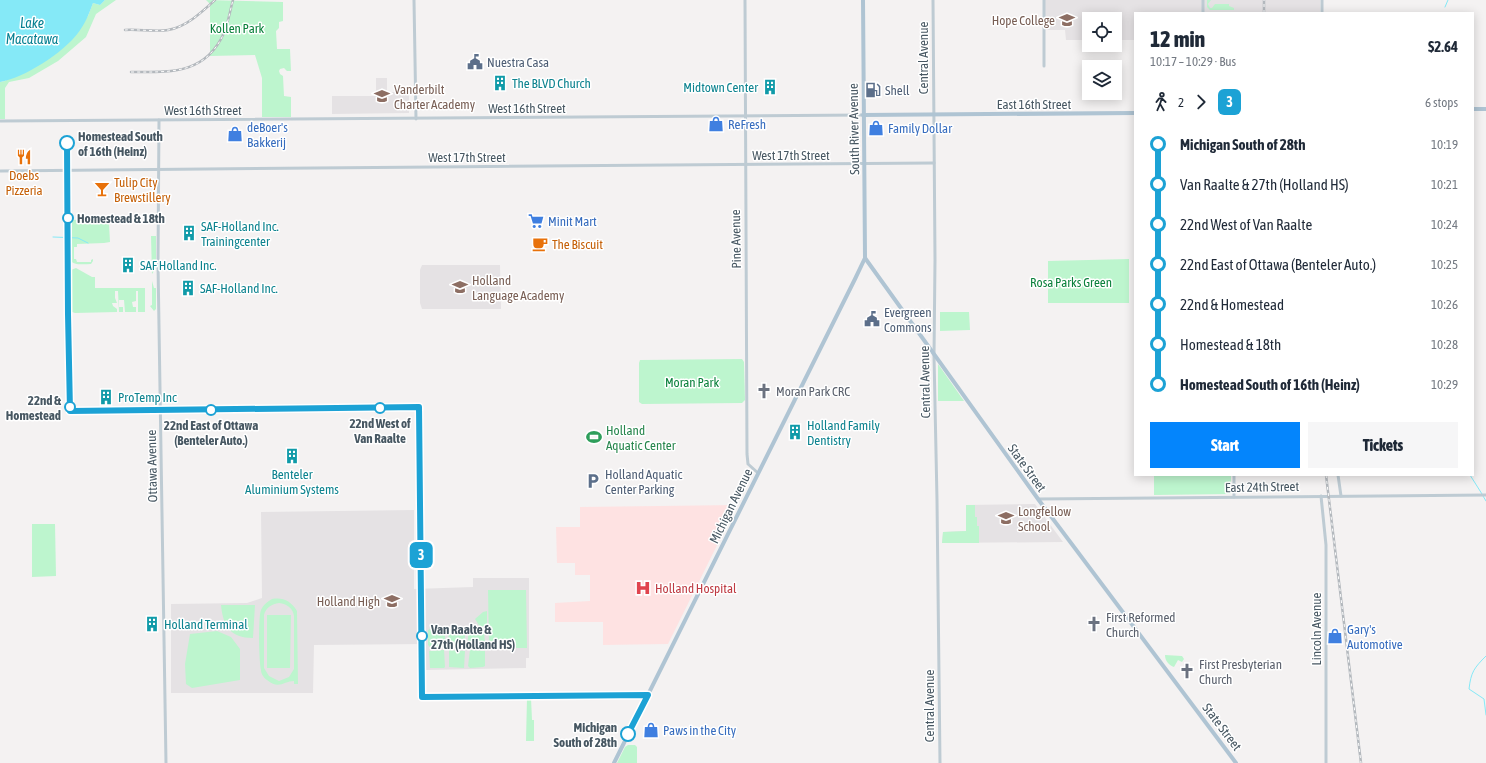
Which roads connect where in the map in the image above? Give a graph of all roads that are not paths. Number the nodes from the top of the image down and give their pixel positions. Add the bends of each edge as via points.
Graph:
1 (414, 0) edge
2 (745, 0) edge
3 (863, 0) edge
4 (933, 0) edge
5 (1044, 0) edge
6 (1203, 0) edge
7 (1322, 0) edge
8 (1203, 12) edge
9 (1322, 12) edge
10 (1044, 66) dead end
11 (1474, 109) edge
12 (1486, 109) edge
13 (1134, 113) edge
14 (863, 115) junction
15 (933, 115) junction
16 (746, 116) junction
17 (416, 119) junction
18 (159, 120) junction
19 (0, 121) edge
20 (934, 163) junction
21 (864, 164) junction
22 (746, 165) junction
23 (159, 169) junction
24 (0, 171) edge
25 (865, 258) junction
26 (934, 356) junction
27 (758, 473) junction
28 (1234, 476) edge
29 (1338, 476) edge
30 (1486, 495) edge
31 (1321, 496) junction
32 (1341, 496) junction
33 (1234, 497) junction
34 (1038, 499) junction
35 (166, 763) edge
36 (614, 763) edge
37 (940, 763) edge
38 (1236, 763) edge
39 (1326, 763) edge

1 - 17 street
2 - 16 street, Pine Avenue
3 - 14 main road, South River Avenue
4 - 15 street, Central Avenue
5 - 10 street
6 - 8 street
7 - 9 street
11 - 12 main road
13 - 15 main road, East 16th Street
14 - 15 main road, West 16th Street
14 - 16 street, West 16th Street
14 - 21 main road, South River Avenue
15 - 20 street, Central Avenue
16 - 17 street, West 16th Street
16 - 22 street, Pine Avenue
17 - 18 street, West 16th Street
18 - 19 street, West 16th Street
18 - 23 street, Ottawa Avenue
20 - 21 street, West 17th Street
20 - 26 street, Central Avenue
21 - 22 street, West 17th Street
21 - 25 main road, South River Avenue
22 - 23 street, West 17th Street
22 - 27 street, Pine Avenue via 747,454 748,464
23 - 24 street, West 17th Street
23 - 35 street, Ottawa Avenue via 158,264
25 - 26 main road, State Street
25 - 27 main road, Michigan Avenue
26 - 34 main road, State Street
26 - 37 street, Central Avenue
27 - 36 main road, Michigan Avenue
28 - 33 street
29 - 32 street
30 - 32 street, East 24th Street
31 - 32 street, East 24th Street
31 - 33 street, East 24th Street
31 - 39 street, Lincoln Avenue via 1326,545
33 - 34 street, East 24th Street
34 - 38 main road, State Street

